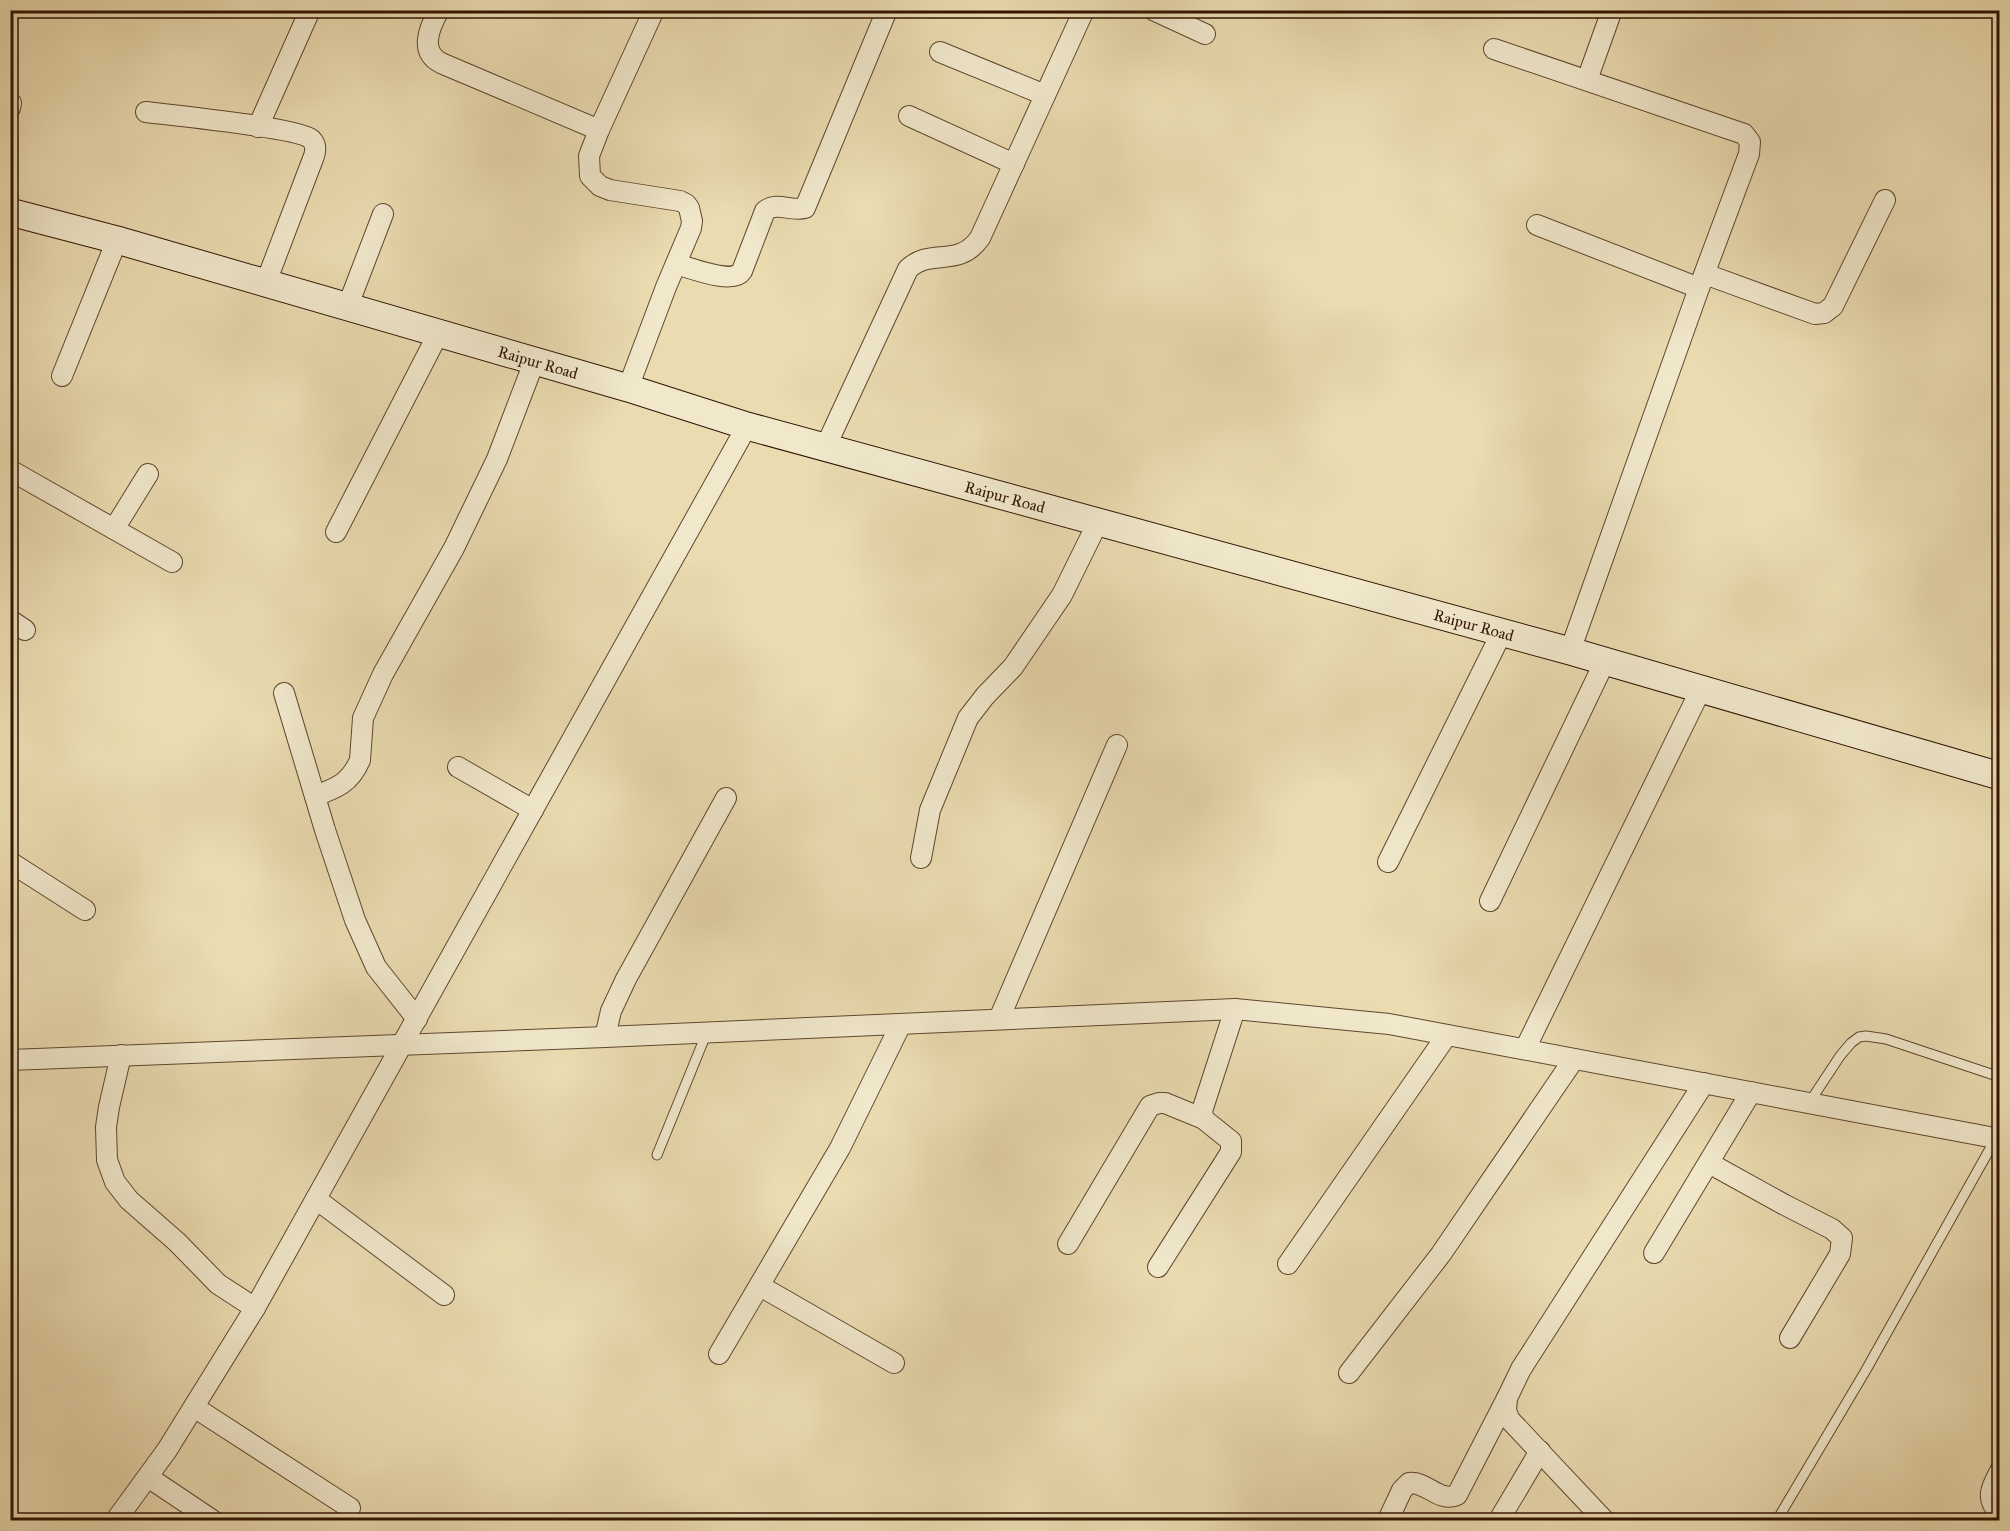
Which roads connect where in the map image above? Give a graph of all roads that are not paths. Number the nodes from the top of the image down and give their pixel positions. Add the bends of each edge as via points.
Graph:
1 (310, 10) edge
2 (439, 10) edge
3 (654, 10) edge
4 (887, 10) edge
5 (1084, 10) edge
6 (1153, 10) edge
7 (1612, 10) edge
8 (1205, 34) dead end
9 (1494, 48) dead end
10 (940, 52) dead end
11 (1587, 80) junction
12 (1045, 95) junction
13 (146, 112) dead end
14 (909, 116) dead end
15 (258, 127) junction
16 (599, 130) junction
17 (1014, 164) junction
18 (1885, 200) dead end
19 (10, 212) edge
20 (383, 214) dead end
21 (1537, 225) dead end
22 (117, 240) junction
23 (676, 264) junction
24 (1702, 281) junction
25 (265, 285) junction
26 (347, 308) junction
27 (438, 334) junction
28 (534, 362) junction
29 (62, 376) dead end
30 (628, 388) junction
31 (747, 426) junction
32 (825, 448) junction
33 (10, 470) edge
34 (148, 474) dead end
35 (1098, 522) junction
36 (114, 529) junction
37 (336, 532) dead end
38 (172, 562) dead end
39 (1502, 632) junction
40 (1570, 651) junction
41 (1605, 661) junction
42 (1701, 689) junction
43 (284, 693) dead end
44 (1117, 745) dead end
45 (458, 767) dead end
46 (2000, 776) edge
47 (315, 796) junction
48 (726, 798) dead end
49 (533, 810) junction
50 (921, 858) dead end
51 (10, 862) edge
52 (1388, 862) dead end
53 (1490, 902) dead end
54 (85, 910) dead end
55 (1235, 1009) junction
56 (417, 1019) junction
57 (999, 1019) junction
58 (901, 1024) junction
59 (707, 1032) junction
60 (1446, 1035) junction
61 (605, 1037) junction
62 (402, 1045) junction
63 (1524, 1049) junction
64 (121, 1055) junction
65 (1574, 1059) junction
66 (10, 1060) edge
67 (2000, 1077) edge
68 (1704, 1083) junction
69 (1751, 1092) junction
70 (1809, 1103) junction
71 (1204, 1119) junction
72 (1998, 1138) edge
73 (657, 1155) dead end
74 (1709, 1162) junction
75 (316, 1199) junction
76 (1068, 1244) dead end
77 (1654, 1253) dead end
78 (1288, 1264) dead end
79 (1158, 1267) dead end
80 (760, 1286) junction
81 (444, 1295) dead end
82 (255, 1308) junction
83 (1790, 1338) dead end
84 (719, 1354) dead end
85 (894, 1363) dead end
86 (1349, 1373) dead end
87 (1507, 1398) junction
88 (194, 1407) junction
89 (1540, 1451) junction
90 (2000, 1471) edge
91 (148, 1477) junction
92 (350, 1508) dead end
93 (2000, 1513) edge
94 (116, 1521) edge
95 (212, 1521) edge
96 (1388, 1521) edge
97 (1499, 1521) edge
98 (1604, 1521) edge
99 (1777, 1521) edge

1 - 15 street
2 - 16 street via 429,36 431,56
3 - 16 street
4 - 23 street via 805,208 773,206 765,212 742,271 736,277 726,278
5 - 12 street
6 - 8 street
7 - 11 street
9 - 11 street
10 - 12 street
11 - 24 street via 1748,137 1749,154
12 - 17 street
13 - 15 street
14 - 17 street
15 - 25 street via 304,135 315,147
16 - 23 street via 589,156 588,170 593,181 610,190 680,201 689,208 691,228
17 - 32 street via 975,246 959,255 920,261 903,276
18 - 24 street via 1833,306 1820,315
19 - 22 main road, Raipur Road
20 - 26 street
21 - 24 street
22 - 25 main road, Raipur Road
22 - 29 street
23 - 30 street
24 - 40 street
25 - 26 main road, Raipur Road
26 - 27 main road, Raipur Road
27 - 28 main road, Raipur Road
27 - 37 street
28 - 30 main road, Raipur Road
28 - 47 street via 497,459 363,718 358,765 343,784
30 - 31 main road, Raipur Road
31 - 32 main road, Raipur Road
31 - 49 street
32 - 35 main road, Raipur Road
33 - 36 street
34 - 36 street
35 - 39 main road, Raipur Road
35 - 50 street via 1062,595 1013,667 968,718 930,810
36 - 38 street
39 - 40 main road, Raipur Road
39 - 52 street
40 - 41 main road, Raipur Road
41 - 42 main road, Raipur Road
41 - 53 street
42 - 46 main road, Raipur Road
42 - 63 street
43 - 47 street
44 - 57 street
45 - 49 street
47 - 56 street via 367,950
48 - 61 street via 626,979 611,1011
49 - 56 street
51 - 54 street
55 - 57 street
55 - 60 street via 1389,1024
55 - 71 street via 1203,1102
56 - 62 street
57 - 58 street
58 - 59 street
58 - 80 street via 840,1148
59 - 61 street
59 - 73 lane
60 - 63 street
60 - 78 street
61 - 62 street
62 - 64 street
62 - 75 street
63 - 65 street
64 - 66 street
64 - 82 street via 106,1127 107,1160 115,1182 218,1284
65 - 68 street
65 - 86 street via 1441,1254
67 - 70 lane via 1866,1036 1851,1043
68 - 69 street
68 - 87 street via 1521,1369
69 - 70 street
69 - 74 street
70 - 72 street
71 - 76 street via 1165,1103 1150,1106
71 - 79 street via 1231,1141 1230,1152
72 - 99 lane
74 - 77 street
74 - 83 street via 1842,1238 1840,1254
75 - 81 street
75 - 82 street
80 - 84 street
80 - 85 street
82 - 88 street
87 - 89 street via 1509,1419
87 - 96 street via 1457,1495 1444,1496 1418,1483 1409,1483
88 - 91 street
88 - 92 street
89 - 97 street
89 - 98 street
90 - 93 street via 1990,1496
91 - 94 street
91 - 95 street

